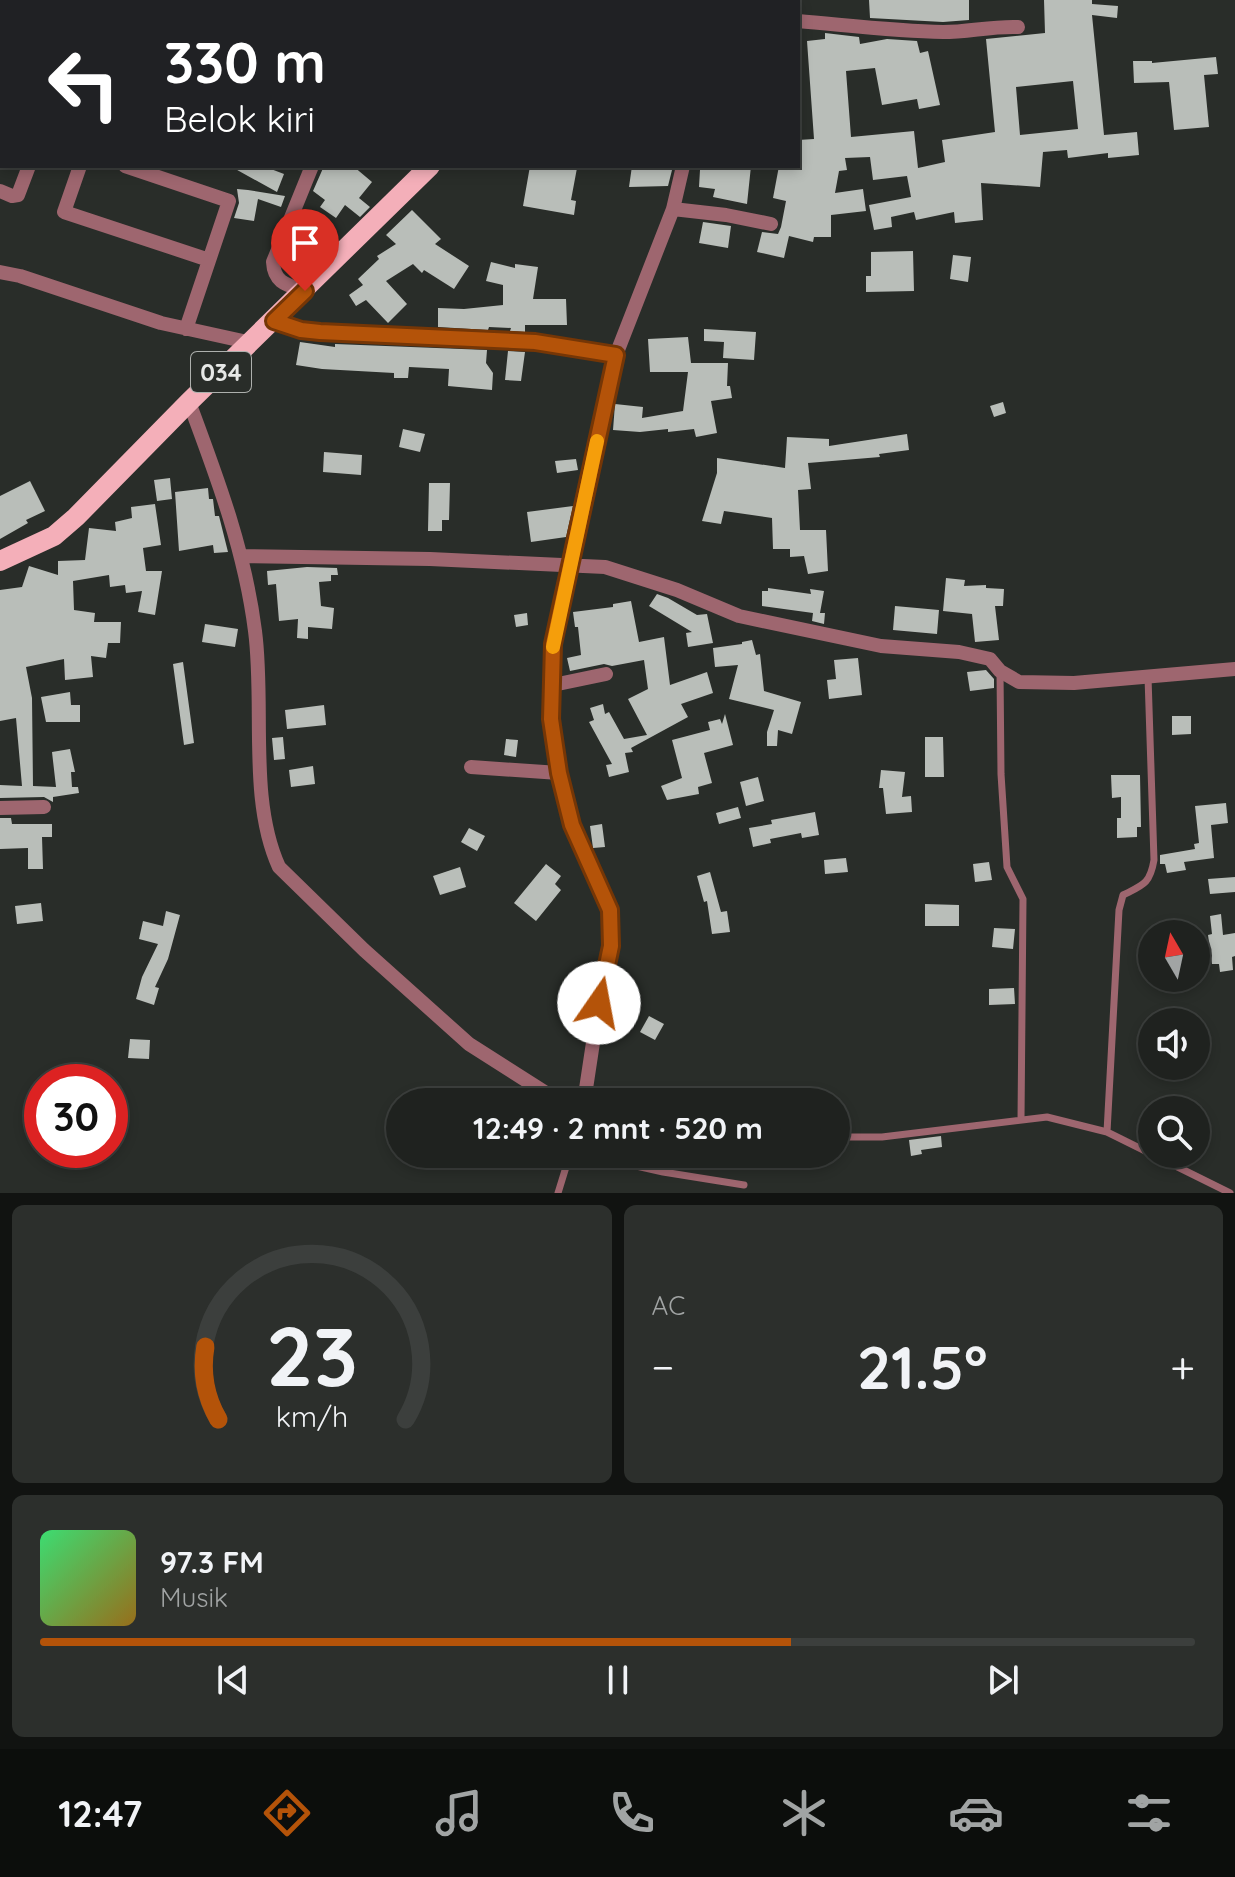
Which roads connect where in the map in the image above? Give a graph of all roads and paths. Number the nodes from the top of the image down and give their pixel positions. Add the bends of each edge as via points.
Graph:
1 (800, 21) edge
2 (1018, 27) dead end
3 (28, 168) edge
4 (79, 168) edge
5 (131, 168) edge
6 (311, 168) edge
7 (428, 168) edge
8 (683, 168) edge
9 (0, 191) edge
10 (673, 209) junction
11 (771, 224) dead end
12 (209, 260) junction
13 (0, 272) edge
14 (305, 291) junction
15 (274, 321) junction
16 (186, 329) junction
17 (252, 343) junction
18 (616, 355) junction
19 (189, 402) junction
20 (242, 556) junction
21 (0, 561) edge
22 (569, 564) junction
23 (1235, 669) edge
24 (1000, 671) junction
25 (606, 674) dead end
26 (1148, 677) junction
27 (553, 685) junction
28 (471, 767) dead end
29 (559, 773) junction
30 (44, 807) dead end
31 (0, 808) edge
32 (538, 1088) edge
33 (586, 1088) edge
34 (1021, 1120) junction
35 (1107, 1132) junction
36 (850, 1137) edge
37 (566, 1168) edge
38 (644, 1168) edge
39 (744, 1185) dead end
40 (558, 1193) edge
41 (1230, 1193) edge

1 - 2 street via 939,32
3 - 9 street via 18,195
4 - 12 street via 64,212
5 - 12 street via 229,201
6 - 14 street via 273,262 280,282
7 - 14 main road, 034
8 - 10 street
10 - 11 street
10 - 18 street
12 - 16 street
13 - 16 street
14 - 15 main road, 034
15 - 17 main road, 034
15 - 18 street via 320,332 535,342
16 - 17 street
17 - 19 main road, 034
18 - 22 street
19 - 20 street
19 - 21 main road, 034 via 54,536
20 - 22 street
20 - 32 street via 260,677 259,767 271,850 279,867 469,1044
22 - 24 street via 626,573 739,616 881,646 973,655 990,659
22 - 27 street via 553,644
23 - 26 street
24 - 26 street via 1019,682
24 - 34 lane via 1007,867 1023,899
25 - 27 street
26 - 35 lane via 1154,860 1151,876 1123,895 1119,910
27 - 29 street via 551,719
28 - 29 street
29 - 33 street via 572,825 610,910 611,946
30 - 31 street
34 - 35 lane via 1047,1117
34 - 36 lane
35 - 41 lane
37 - 40 lane
38 - 39 lane

